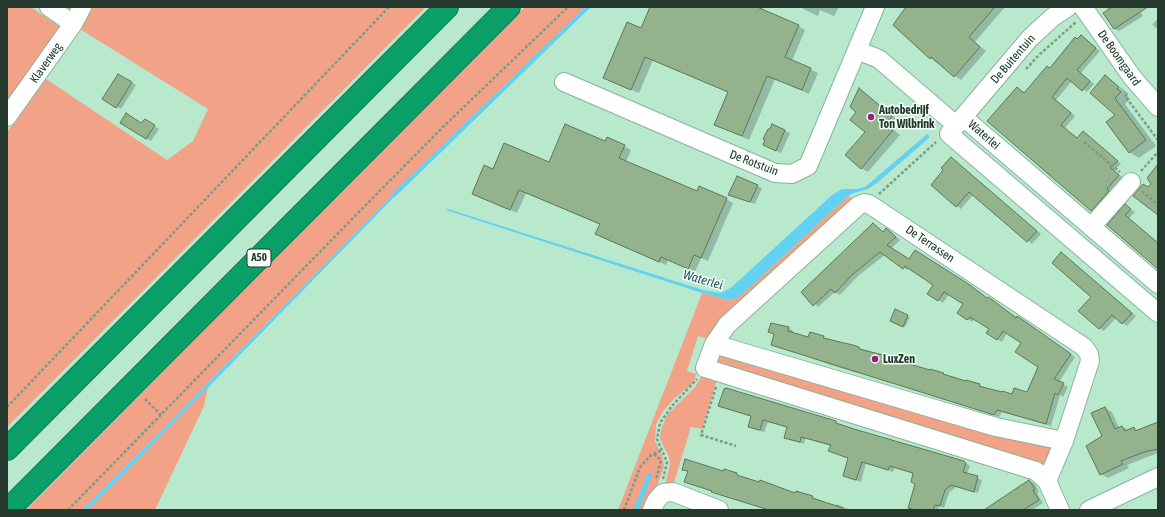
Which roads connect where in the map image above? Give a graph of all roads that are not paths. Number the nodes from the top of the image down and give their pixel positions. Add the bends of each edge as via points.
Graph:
1 (49, 7) edge
2 (82, 7) edge
3 (447, 7) edge
4 (509, 7) edge
5 (875, 7) edge
6 (1068, 7) edge
7 (1086, 10) edge
8 (73, 24) junction
9 (857, 50) junction
10 (564, 82) dead end
11 (1158, 107) edge
12 (7, 118) edge
13 (956, 125) junction
14 (1131, 182) road end
15 (1091, 227) junction
16 (1158, 284) edge
17 (1158, 313) edge
18 (714, 344) junction
19 (1064, 441) junction
20 (7, 449) edge
21 (1158, 477) edge
22 (1047, 481) junction
23 (8, 510) edge
24 (652, 510) edge
25 (719, 510) edge
26 (1060, 510) edge
27 (1089, 510) edge

1 - 8 street
2 - 8 street, Klaverweg
3 - 20 highway
4 - 23 highway, A50
5 - 9 street, De Rotstuin
6 - 13 street, De Buitentuin via 1030,38
7 - 11 street, De Boomgaard via 1132,77
8 - 12 street, Klaverweg
9 - 10 street, De Rotstuin via 808,166 792,174 775,173
9 - 13 street via 879,59
13 - 15 street, Waterlei
13 - 17 street, Waterlei
14 - 15 street
15 - 16 street, Waterlei
18 - 19 street via 996,427
18 - 19 street, De Terrassen via 727,326 859,205 869,204 1084,347 1090,361
18 - 22 street via 713,370 1036,471
19 - 22 street, De Terrassen
21 - 27 street
22 - 26 street
24 - 25 street via 663,493 673,492

